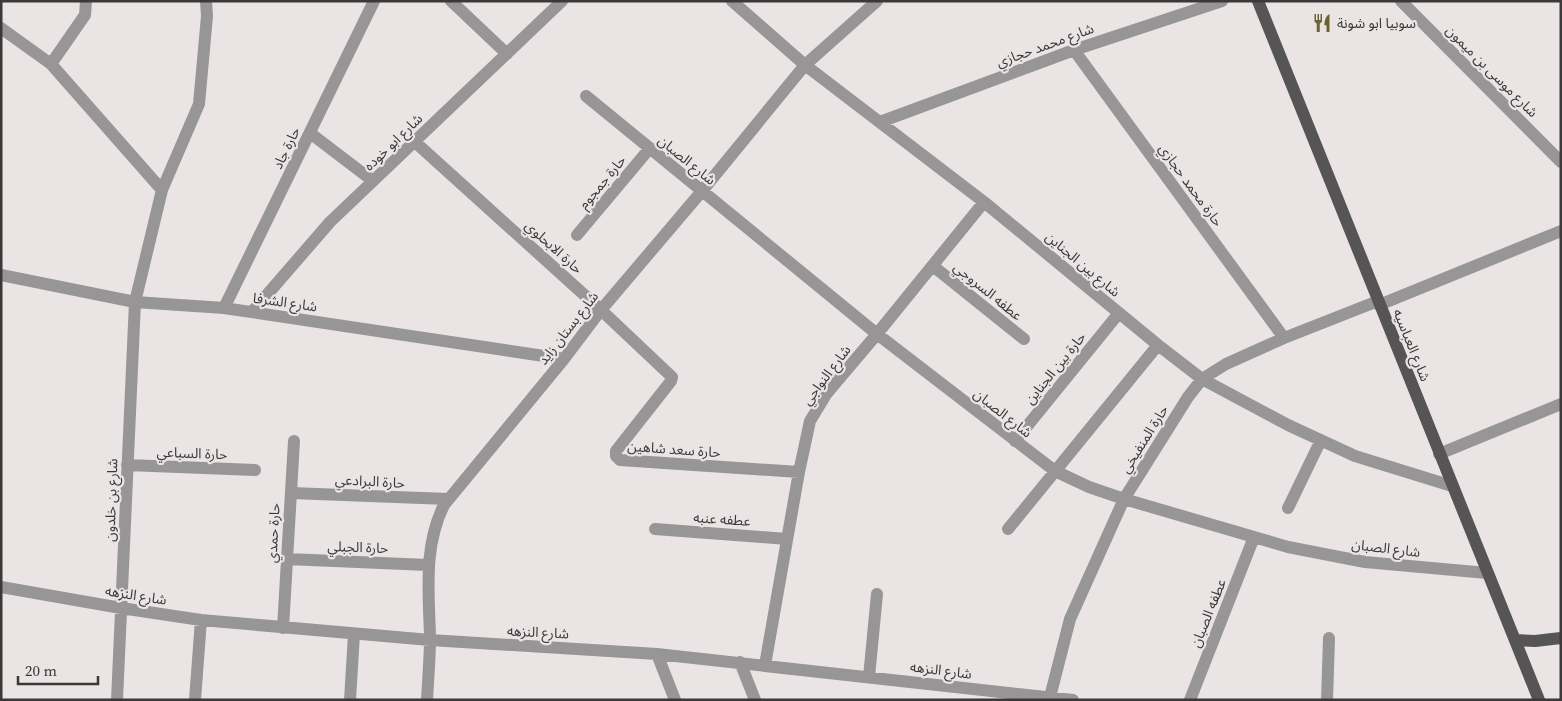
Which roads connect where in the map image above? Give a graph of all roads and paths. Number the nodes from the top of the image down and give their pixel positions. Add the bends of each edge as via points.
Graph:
1 (86, 1) edge
2 (206, 1) edge
3 (374, 1) edge
4 (451, 1) edge
5 (562, 1) edge
6 (732, 1) edge
7 (877, 1) edge
8 (1222, 1) edge
9 (1258, 1) edge
10 (1401, 1) edge
11 (1, 28) edge
12 (1074, 50) junction
13 (507, 54) junction
14 (51, 64) junction
15 (805, 65) junction
16 (586, 96) dead end
17 (880, 122) junction
18 (310, 133) junction
19 (415, 142) junction
20 (650, 148) junction
21 (1561, 162) edge
22 (374, 182) junction
23 (162, 190) junction
24 (702, 191) junction
25 (984, 202) junction
26 (1561, 231) edge
27 (577, 235) dead end
28 (933, 266) junction
29 (1, 275) edge
30 (135, 302) junction
31 (1379, 303) junction
32 (224, 308) junction
33 (600, 310) junction
34 (252, 312) junction
35 (1119, 313) junction
36 (878, 334) junction
37 (1284, 338) junction
38 (1024, 339) dead end
39 (1158, 345) junction
40 (564, 359) junction
41 (672, 377) joint
42 (1202, 379) junction
43 (1561, 404) edge
44 (1321, 440) junction
45 (294, 441) dead end
46 (1015, 441) junction
47 (1439, 454) junction
48 (127, 465) junction
49 (255, 470) dead end
50 (1055, 471) junction
51 (798, 472) junction
52 (1452, 486) junction
53 (290, 492) junction
54 (448, 499) junction
55 (1124, 499) junction
56 (1288, 508) dead end
57 (655, 529) dead end
58 (1008, 529) dead end
59 (1254, 537) junction
60 (787, 538) junction
61 (287, 559) junction
62 (428, 565) junction
63 (1487, 573) junction
64 (1, 587) edge
65 (877, 594) dead end
66 (121, 608) junction
67 (201, 620) junction
68 (283, 628) junction
69 (354, 634) junction
70 (1329, 638) dead end
71 (1561, 638) edge
72 (430, 640) junction
73 (1515, 640) junction
74 (656, 654) junction
75 (740, 662) junction
76 (766, 665) junction
77 (869, 677) junction
78 (1050, 697) junction
79 (1068, 699) edge
80 (117, 700) edge
81 (195, 700) edge
82 (350, 700) edge
83 (428, 700) edge
84 (675, 700) edge
85 (755, 700) edge
86 (1190, 700) edge
87 (1327, 700) edge
88 (1539, 700) edge

1 - 14 street via 85,15
2 - 23 street, شارع بن خلدون via 199,104
3 - 18 street, حارة جاد
4 - 13 street
5 - 13 street, شارع ابو خوده
6 - 15 street, شارع بين الجناين
7 - 15 street, شارع بستان زايد
8 - 12 street, شارع محمد حجازي
9 - 31 main road, شارع العباسيه
10 - 21 street, شارع موسى بن ميمون
11 - 14 street
12 - 17 street, شارع محمد حجازي
12 - 37 street, حارة محمد حجازي
13 - 19 street, شارع ابو خوده
14 - 23 street
15 - 17 street, شارع بين الجناين
15 - 24 street, شارع بستان زايد
16 - 20 street, شارع الصبان
17 - 25 street, شارع بين الجناين
18 - 22 street
18 - 32 street, حارة جاد
19 - 22 street, شارع ابو خوده
19 - 33 street, حارة الابحلوي
20 - 24 street, شارع الصبان
20 - 27 street, حارة جمجوم
22 - 34 street, شارع ابو خوده via 330,222
23 - 30 street, شارع بن خلدون
24 - 33 street, شارع بستان زايد
24 - 36 street, شارع الصبان
25 - 28 street, شارع النواجي
25 - 35 street, شارع بين الجناين
26 - 31 street, حارة المنفيخي
28 - 36 street, شارع النواجي
28 - 38 street, عطفه السروجي
29 - 30 street, شارع الشرفا
30 - 32 street, شارع الشرفا
30 - 48 street, شارع بن خلدون
31 - 37 street, حارة المنفيخي
31 - 47 main road, شارع العباسيه
32 - 34 street, شارع الشرفا
33 - 40 street, شارع بستان زايد
33 - 41 street, حارة الابحلوي
34 - 40 street, شارع الشرفا
35 - 39 street, شارع بين الجناين
35 - 46 street, حارة بين الجناين
36 - 46 street, شارع الصبان
36 - 51 street, شارع النواجي via 827,393 810,421
37 - 42 street, حارة المنفيخي via 1226,364
39 - 42 street, شارع بين الجناين
39 - 50 street
40 - 54 street, شارع بستان زايد
41 - 51 street, حارة سعد شاهين via 616,451 620,460
42 - 44 street, شارع بين الجناين
42 - 55 street, حارة المنفيخي
43 - 47 street
44 - 52 street, شارع بين الجناين via 1355,456
44 - 56 street
45 - 53 street, حارة حمدي
46 - 50 street, شارع الصبان
47 - 52 main road, شارع العباسيه
48 - 49 street, حارة السباعي
48 - 66 street, شارع بن خلدون
50 - 55 street, شارع الصبان
50 - 58 street
51 - 60 street, شارع النواجي
52 - 63 main road, شارع العباسيه
53 - 54 street, حارة البرادعي
53 - 61 street, حارة حمدي
54 - 62 street, شارع بستان زايد via 436,520
55 - 59 street, شارع الصبان
55 - 78 street, حارة المنفيخي via 1070,619
57 - 60 street, عطفه عنبه
59 - 63 street, شارع الصبان via 1365,562
59 - 86 street, عطفه الصبان
60 - 76 street, شارع النواجي
61 - 62 street, حارة الجبلي
61 - 68 street, حارة حمدي
62 - 72 street, شارع بستان زايد
63 - 73 main road, شارع العباسيه
64 - 66 street, شارع النزهه
65 - 77 street
66 - 67 street, شارع النزهه
66 - 80 street, شارع بن خلدون
67 - 68 street, شارع النزهه
67 - 81 street
68 - 69 street, شارع النزهه
69 - 72 street, شارع النزهه
69 - 82 street
70 - 87 street
71 - 73 main road
72 - 74 street, شارع النزهه
72 - 83 street, شارع بستان زايد
73 - 88 main road, شارع العباسيه
74 - 75 street, شارع النزهه
74 - 84 street
75 - 76 street, شارع النزهه
75 - 85 street
76 - 77 street, شارع النزهه
77 - 78 street, شارع النزهه
78 - 79 street, شارع النزهه

